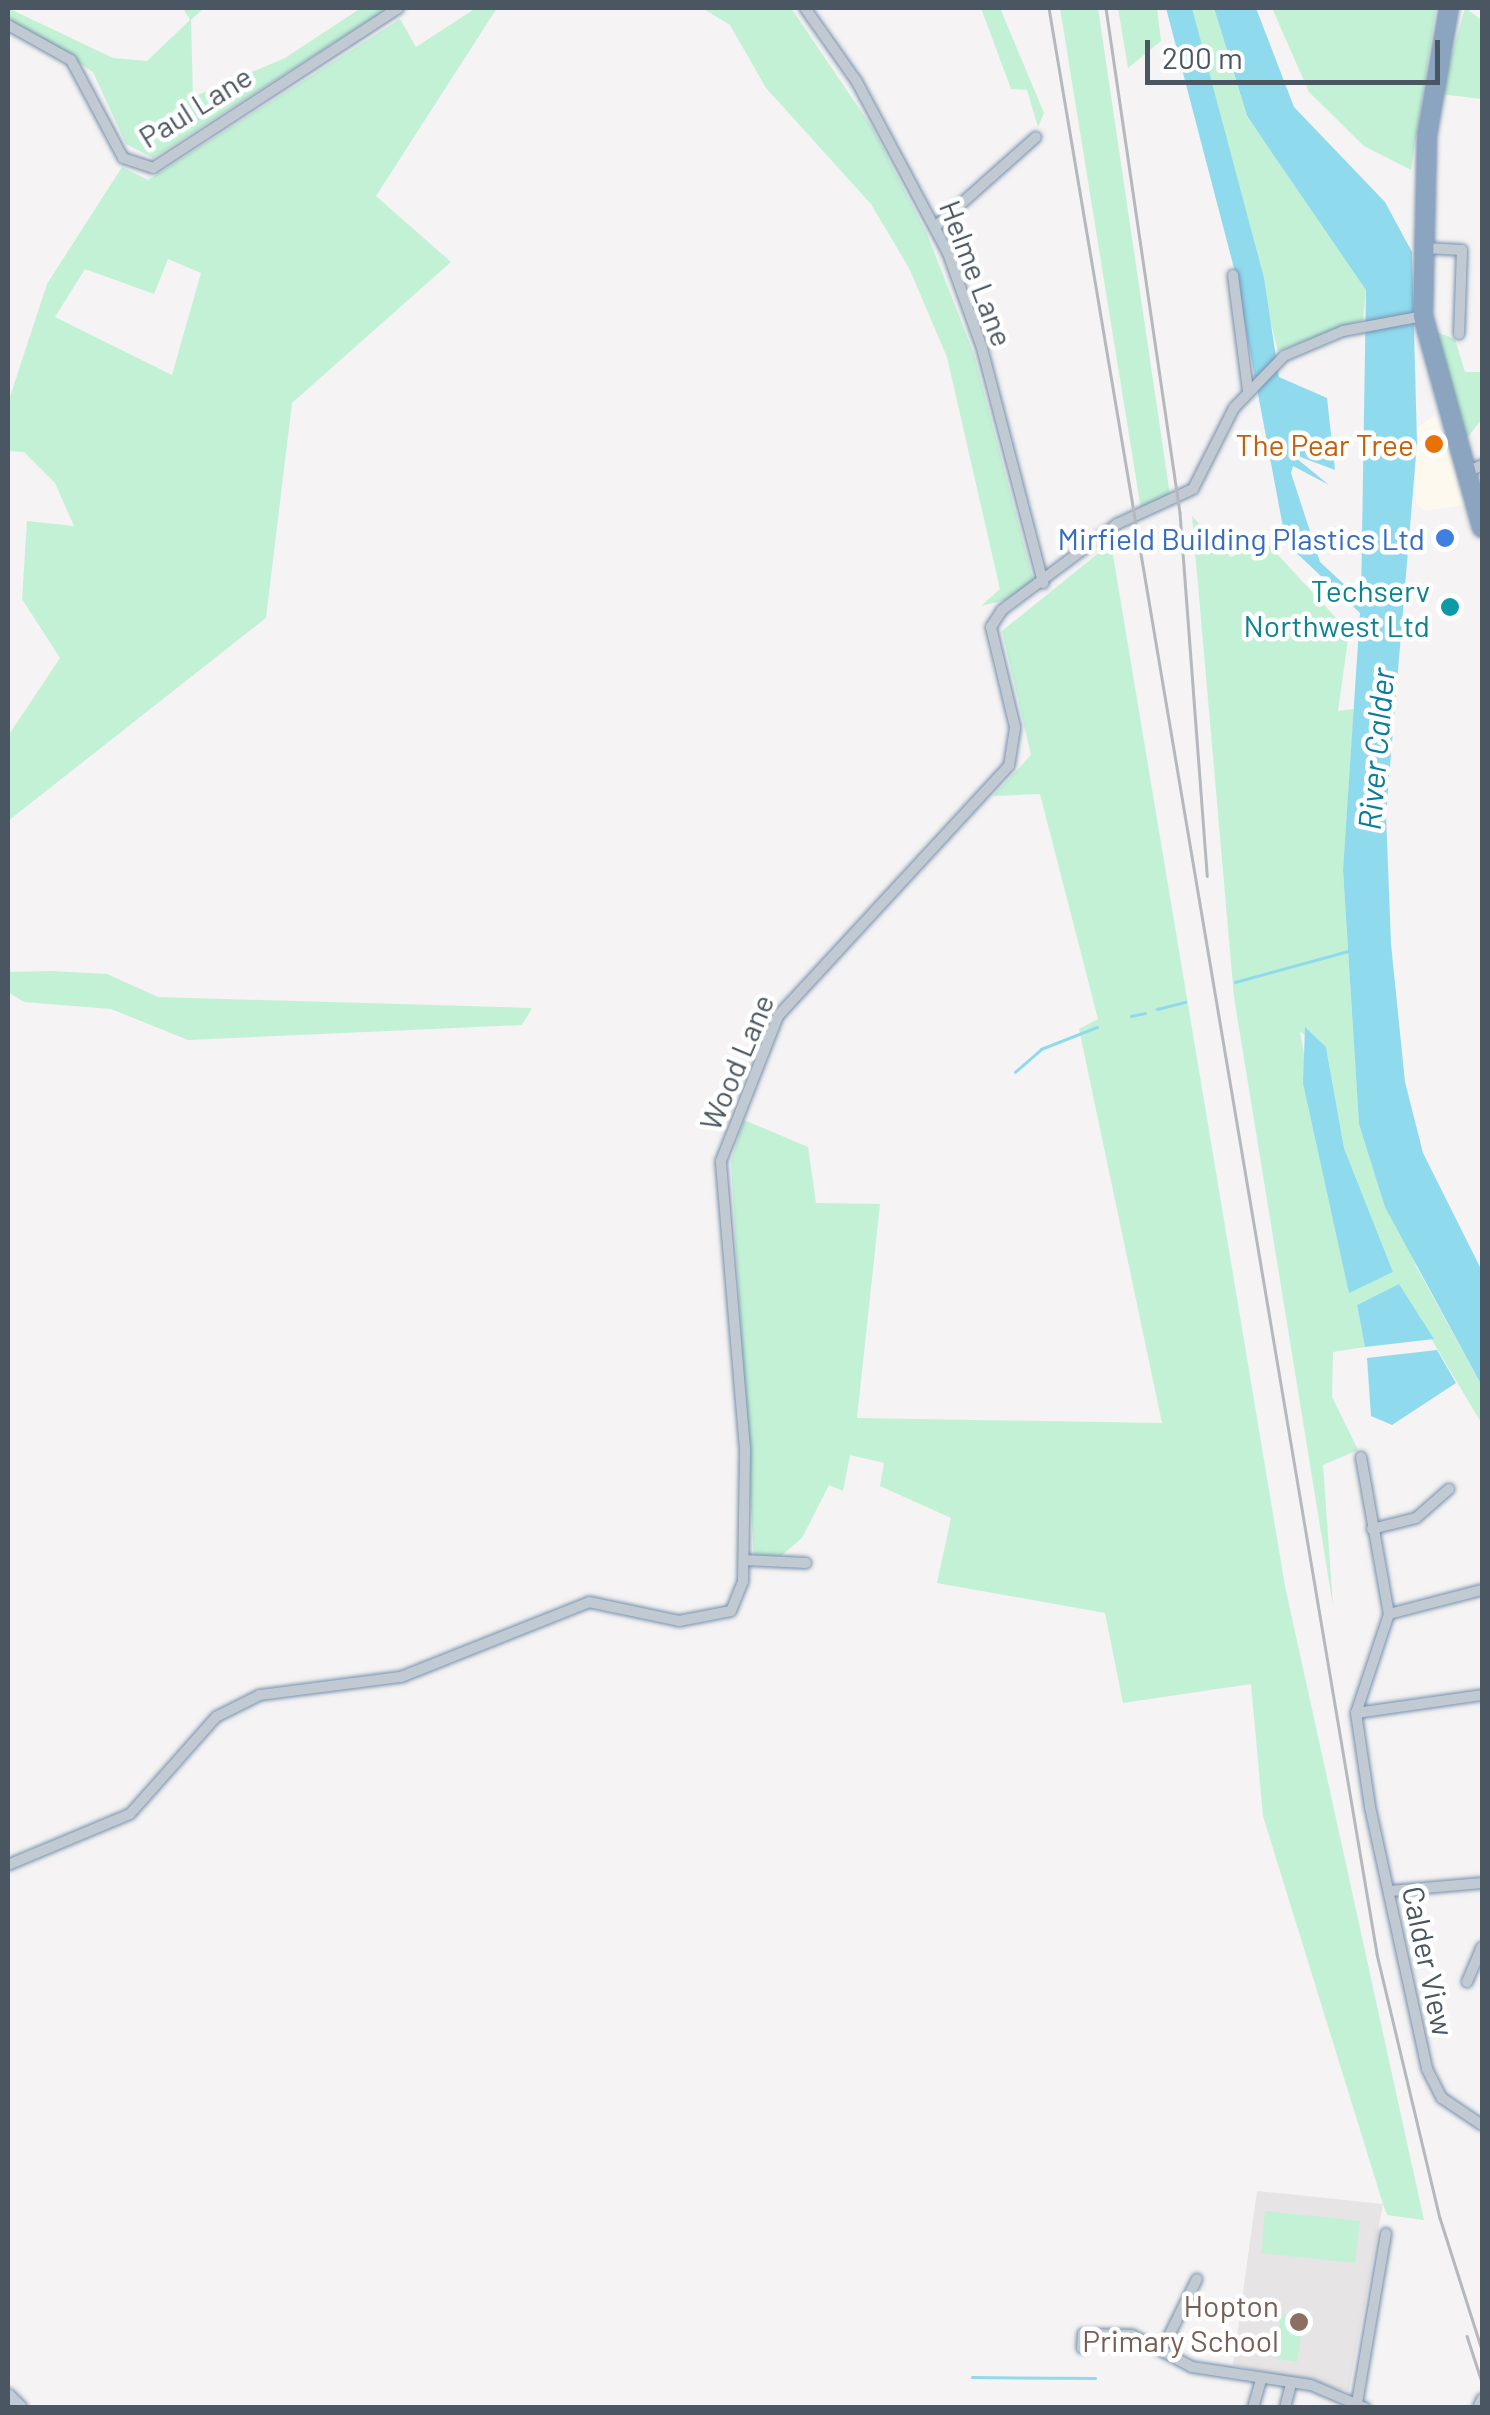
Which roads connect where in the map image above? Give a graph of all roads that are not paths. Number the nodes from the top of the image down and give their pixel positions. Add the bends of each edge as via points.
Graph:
1 (398, 8) edge
2 (805, 8) edge
3 (1449, 8) edge
4 (8, 26) edge
5 (1036, 137) dead end
6 (934, 227) junction
7 (1423, 248) junction
8 (1233, 275) dead end
9 (1419, 317) junction
10 (1459, 334) dead end
11 (1250, 387) junction
12 (1475, 468) edge
13 (1482, 528) edge
14 (1042, 584) junction
15 (1361, 1456) dead end
16 (1449, 1490) dead end
17 (1372, 1529) junction
18 (744, 1560) junction
19 (806, 1563) dead end
20 (1482, 1590) edge
21 (1389, 1614) junction
22 (1482, 1696) edge
23 (1356, 1713) junction
24 (8, 1865) edge
25 (1482, 1883) edge
26 (1390, 1891) junction
27 (1482, 1947) edge
28 (1467, 1982) dead end
29 (1482, 2125) edge
30 (1386, 2233) dead end
31 (1197, 2279) dead end
32 (1082, 2348) dead end
33 (1162, 2350) junction
34 (1260, 2383) dead end
35 (1290, 2388) dead end
36 (8, 2396) edge
37 (1482, 2399) edge
38 (1361, 2406) edge
39 (20, 2408) edge
40 (1253, 2408) edge
41 (1285, 2408) edge
42 (1478, 2408) edge

1 - 4 street, Paul Lane via 154,168 123,158 71,60
2 - 6 street, Helme Lane
3 - 7 highway via 1427,136
5 - 6 street
6 - 14 street, Helme Lane via 982,348
7 - 9 highway
7 - 10 street via 1466,248
8 - 11 street
9 - 11 street, Wood Lane via 1343,331 1284,356
9 - 12 highway
11 - 14 street, Wood Lane via 1193,490 1117,524
12 - 13 highway
14 - 18 street, Wood Lane via 991,627 1015,726 1009,766 799,984 752,1072 721,1161 745,1449
15 - 17 street
16 - 17 street via 1408,1522
17 - 21 street
18 - 19 street
18 - 24 street, Wood Lane via 739,1598 713,1620 590,1602 402,1677 260,1695 216,1717 130,1814
20 - 21 street
21 - 23 street
22 - 23 street
23 - 26 street, Calder View
25 - 26 street
26 - 29 street, Calder View via 1427,2069 1442,2098
27 - 28 street
30 - 38 street
31 - 33 street
32 - 33 street via 1083,2334 1111,2333
33 - 38 street via 1192,2367 1311,2385
34 - 40 street
35 - 41 street
36 - 39 street
37 - 42 street

